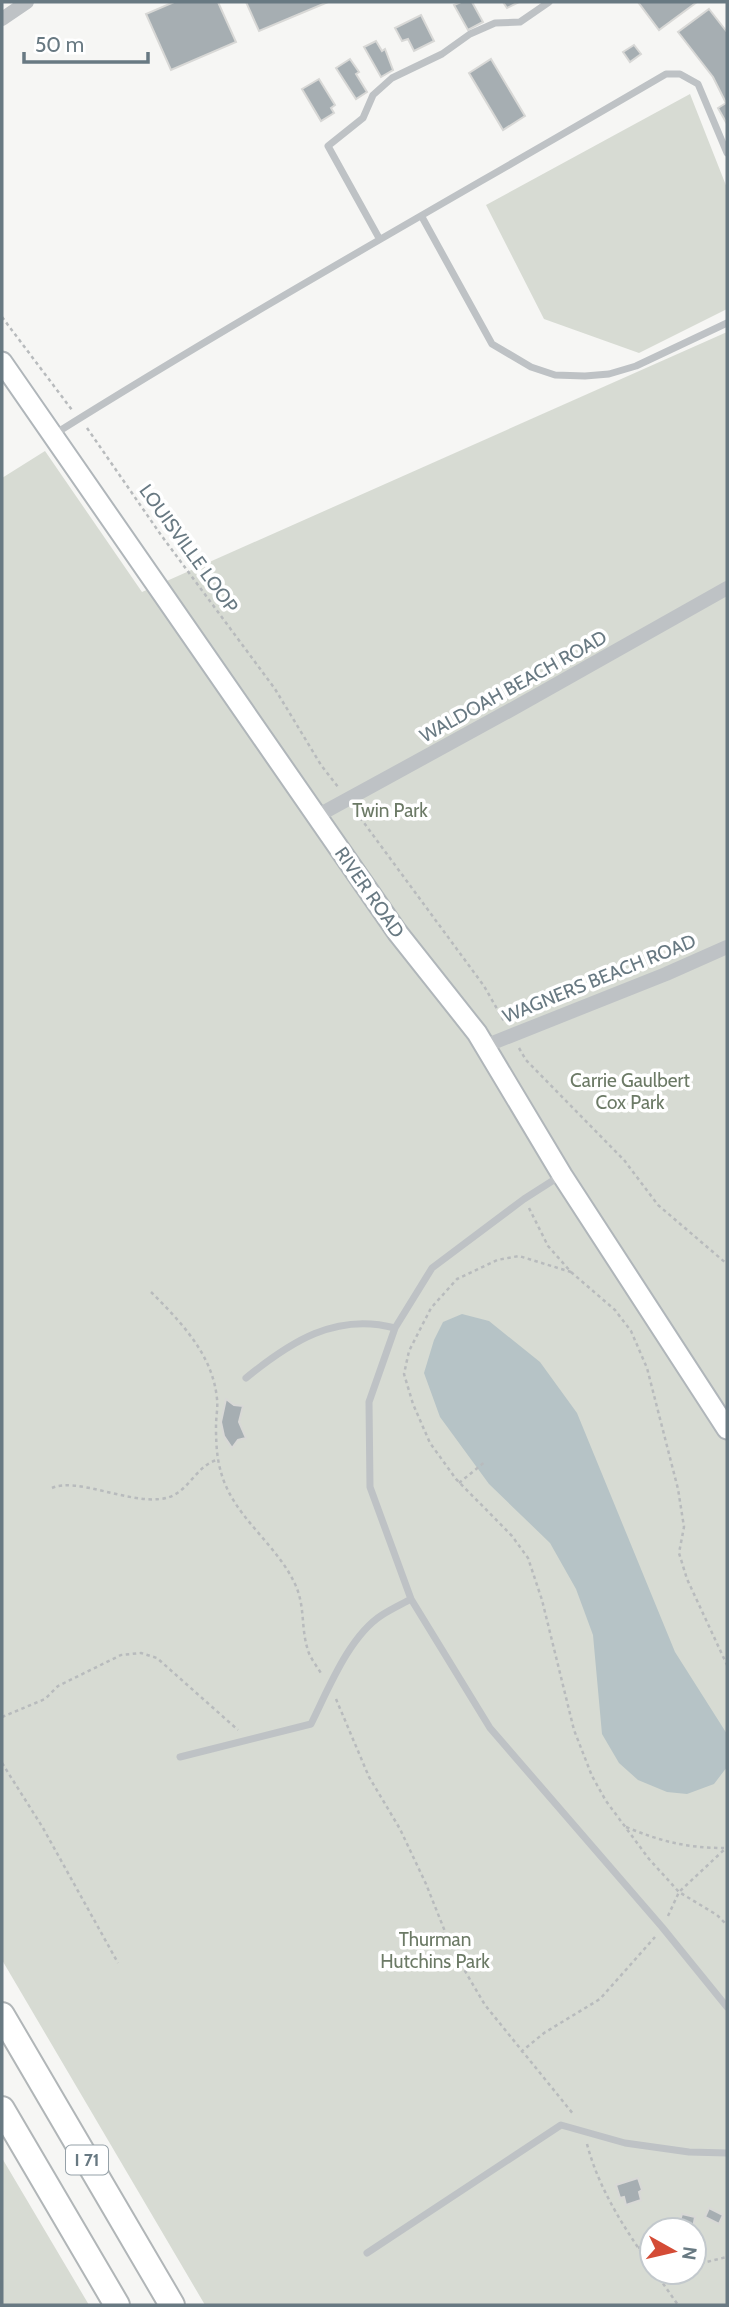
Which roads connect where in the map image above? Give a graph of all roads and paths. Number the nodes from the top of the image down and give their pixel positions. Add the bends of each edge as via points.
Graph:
1 (27, 2) edge
2 (549, 2) edge
3 (2, 19) edge
4 (727, 153) edge
5 (422, 217) junction
6 (379, 238) junction
7 (2, 317) edge
8 (727, 323) edge
9 (2, 362) edge
10 (78, 419) junction
11 (52, 435) junction
12 (727, 588) edge
13 (346, 799) junction
14 (317, 816) junction
15 (727, 947) edge
16 (485, 1046) junction
17 (562, 1175) junction
18 (524, 1199) junction
19 (571, 1272) junction
20 (151, 1292) dead end
21 (395, 1328) junction
22 (246, 1378) dead end
23 (727, 1429) edge
24 (217, 1460) junction
25 (486, 1461) dead end
26 (459, 1483) junction
27 (52, 1488) dead end
28 (411, 1599) junction
29 (727, 1665) edge
30 (329, 1687) junction
31 (2, 1717) edge
32 (249, 1740) junction
33 (180, 1756) dead end
34 (2, 1763) edge
35 (624, 1826) junction
36 (727, 1848) edge
37 (679, 1892) junction
38 (727, 1925) edge
39 (662, 1927) junction
40 (118, 1963) dead end
41 (727, 2007) edge
42 (2, 2015) edge
43 (521, 2052) junction
44 (2, 2109) edge
45 (583, 2131) junction
46 (727, 2153) edge
47 (638, 2248) edge
48 (367, 2253) dead end
49 (727, 2257) edge
50 (708, 2262) edge
51 (664, 2286) edge
52 (117, 2305) edge
53 (172, 2305) edge
54 (678, 2305) edge

1 - 3 street
2 - 6 lane via 520,22 495,23 470,34 442,54 392,78 373,95 363,118 328,146
4 - 5 lane via 698,84 680,74 666,74
5 - 6 lane
5 - 8 lane via 492,344 531,367 555,375 609,374
6 - 10 lane
7 - 10 path, LOUISVILLE LOOP
9 - 11 street, RIVER ROAD
10 - 11 lane
10 - 13 path, LOUISVILLE LOOP via 275,688
11 - 14 street, RIVER ROAD
12 - 13 street, WALDOAH BEACH ROAD
13 - 14 street, WALDOAH BEACH ROAD
14 - 16 street, RIVER ROAD via 397,932
15 - 16 street, WAGNERS BEACH ROAD
16 - 17 street, RIVER ROAD
17 - 18 lane
17 - 23 street, RIVER ROAD
18 - 19 path via 548,1246
18 - 21 lane via 432,1268
19 - 26 path via 519,1256 497,1260 457,1279 431,1308 409,1351 404,1374 430,1443
19 - 29 path via 615,1310 631,1331 648,1368 678,1489 684,1527 679,1553
20 - 24 path via 189,1333 213,1378 218,1400
21 - 22 lane via 349,1322 304,1337
21 - 28 lane via 369,1402 370,1487
24 - 27 path via 173,1496 161,1499 118,1496 71,1483
24 - 30 path via 238,1506 296,1586 307,1651
25 - 26 path
26 - 35 path via 528,1558 574,1730 592,1776
28 - 30 lane via 380,1616 356,1641
28 - 39 lane via 490,1728
30 - 32 lane via 311,1724
30 - 43 path via 369,1777 426,1884 452,1949 485,2005
31 - 32 path via 45,1699 58,1686 121,1655 141,1653 157,1658
32 - 33 lane
34 - 40 path
35 - 36 path via 693,1848
35 - 37 path
36 - 37 path
37 - 38 path
37 - 39 path
39 - 41 lane
39 - 43 path via 613,1986
42 - 53 highway, I 71
43 - 45 path
44 - 52 highway, I 71
45 - 46 lane via 625,2143
45 - 47 path via 595,2174
45 - 48 lane via 561,2125
49 - 50 path
51 - 54 path

